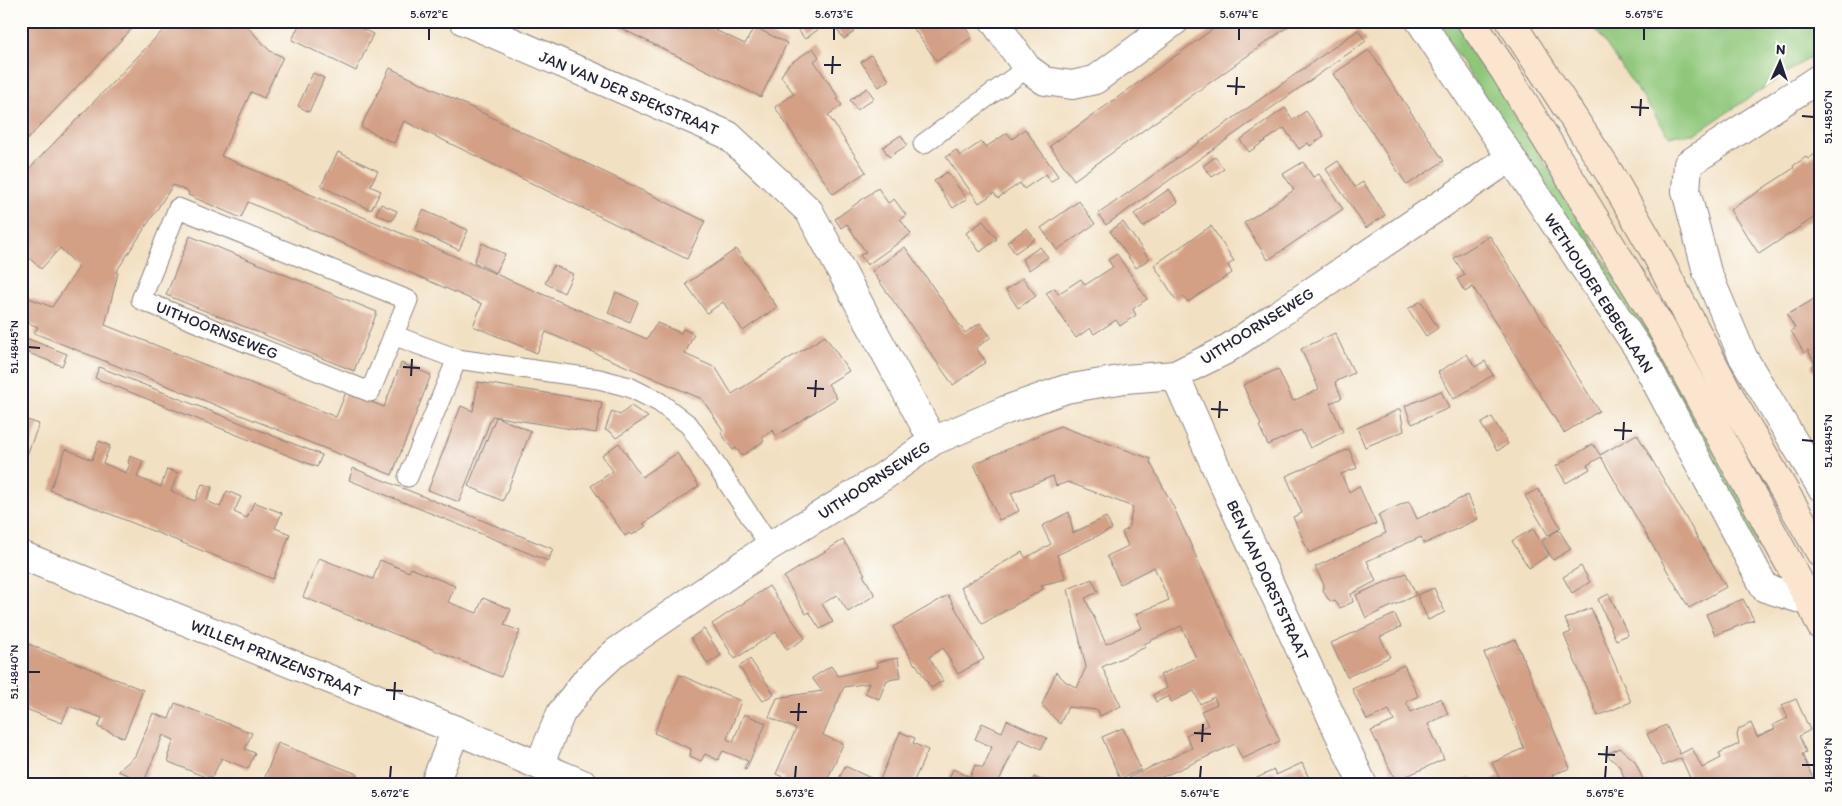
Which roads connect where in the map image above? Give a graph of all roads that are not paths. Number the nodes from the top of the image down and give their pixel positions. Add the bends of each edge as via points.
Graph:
1 (464, 21) edge
2 (994, 21) edge
3 (1175, 21) edge
4 (1420, 21) edge
5 (1471, 21) edge
6 (1510, 21) edge
7 (1027, 68) junction
8 (1821, 77) edge
9 (923, 144) dead end
10 (1510, 158) junction
11 (393, 335) junction
12 (457, 359) junction
13 (1175, 375) junction
14 (933, 441) junction
15 (408, 478) dead end
16 (1821, 486) edge
17 (770, 546) junction
18 (1821, 554) edge
19 (21, 555) edge
20 (1810, 602) junction
21 (1821, 626) edge
22 (456, 730) junction
23 (539, 765) junction
24 (434, 785) edge
25 (586, 785) edge
26 (1363, 785) edge

1 - 14 street, JAN VAN DER SPEKSTRAAT via 728,136 809,211
2 - 7 street
3 - 7 street via 1095,80 1072,85 1045,81
4 - 10 street, WETHOUDER EBBENLAAN
5 - 20 main road, WETHOUDER EBBENLAAN via 1662,327
6 - 18 main road via 1633,214 1733,402
7 - 9 lane
8 - 16 street via 1688,164 1686,191 1707,272 1743,357
10 - 13 street, UITHOORNSEWEG via 1224,351
10 - 20 street, WETHOUDER EBBENLAAN via 1639,350 1765,588
11 - 11 lane, UITHOORNSEWEG via 370,392 141,300 178,208 408,300
11 - 12 lane
12 - 15 lane
12 - 17 lane via 599,379 629,386 660,402 689,425
13 - 14 street, UITHOORNSEWEG via 1066,389
13 - 26 street, BEN VAN DORSTSTRAAT
14 - 17 street, UITHOORNSEWEG via 884,476
17 - 23 street, UITHOORNSEWEG via 609,658 588,678 561,713
19 - 22 street, WILLEM PRINZENSTRAAT
20 - 21 main road, WETHOUDER EBBENLAAN
22 - 23 street, WILLEM PRINZENSTRAAT
22 - 24 street
23 - 25 street, WILLEM PRINZENSTRAAT

